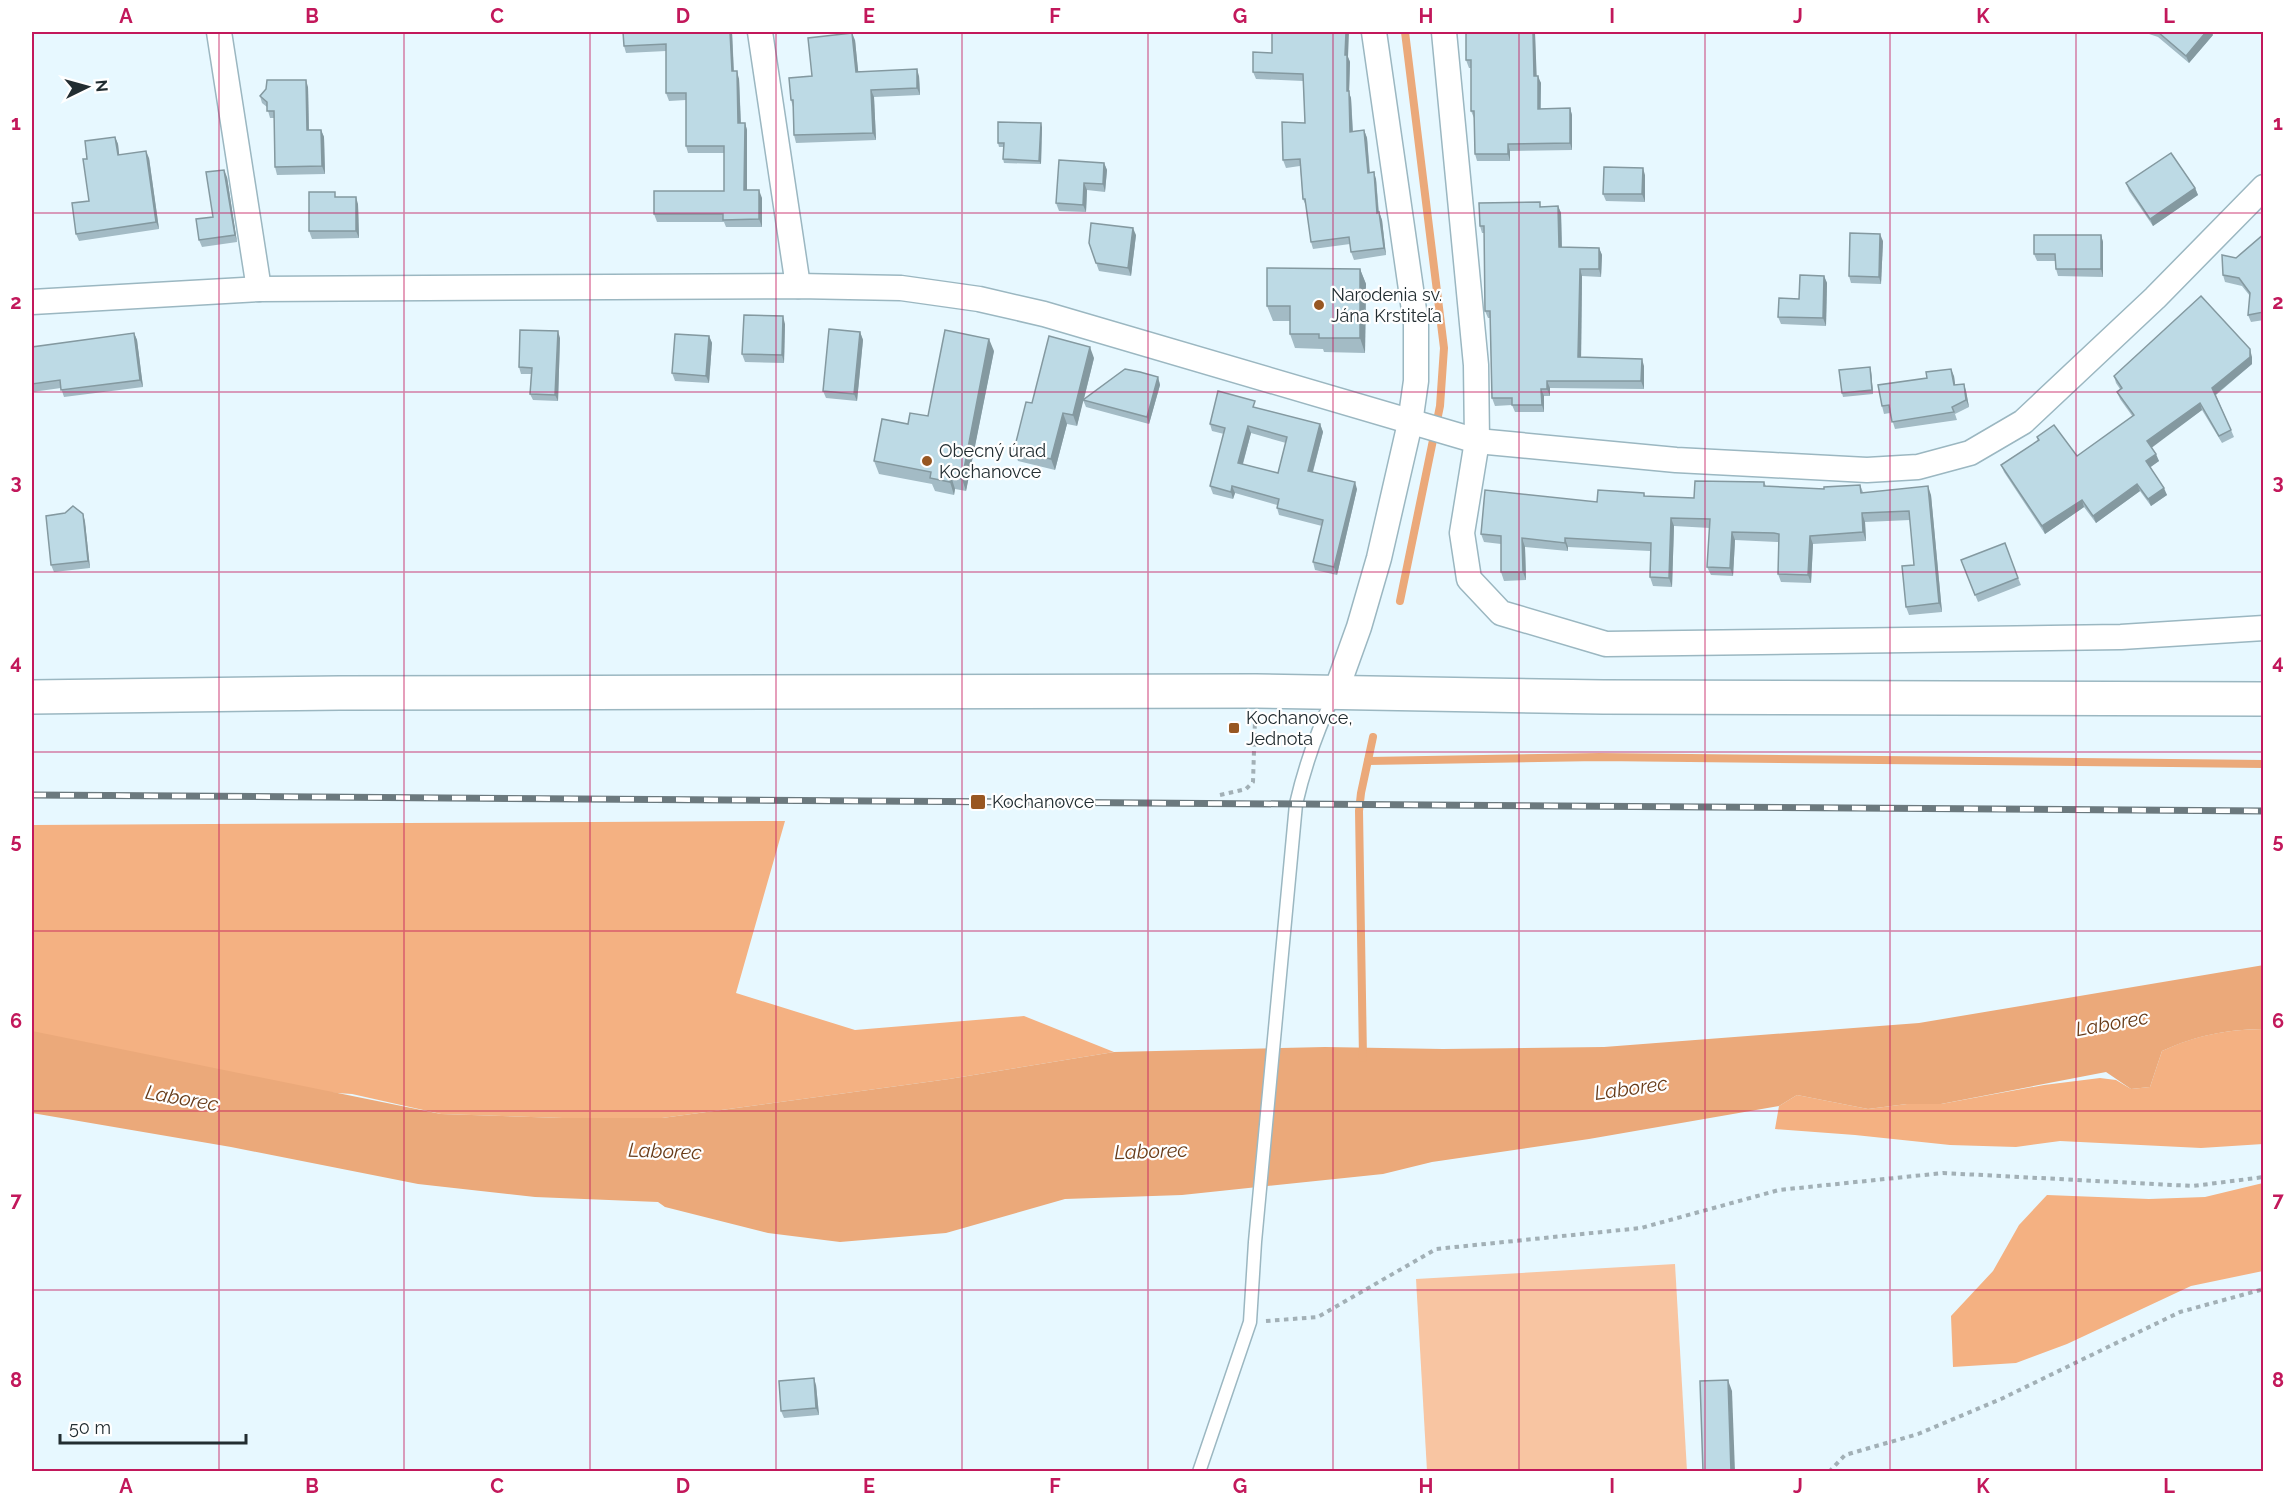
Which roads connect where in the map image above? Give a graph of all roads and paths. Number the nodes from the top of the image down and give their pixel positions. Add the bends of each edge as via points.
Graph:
1 (219, 32) edge
2 (760, 32) edge
3 (1374, 32) edge
4 (1444, 32) edge
5 (2264, 187) edge
6 (798, 286) junction
7 (259, 288) junction
8 (32, 302) edge
9 (1417, 425) junction
10 (1477, 441) junction
11 (2264, 628) edge
12 (1256, 691) junction
13 (1336, 691) junction
14 (32, 697) edge
15 (2264, 699) edge
16 (1220, 795) dead end
17 (2264, 1177) edge
18 (2264, 1289) edge
19 (1250, 1322) junction
20 (1199, 1472) edge
21 (1829, 1472) edge

1 - 7 street
2 - 6 street
3 - 9 street via 1416,324
4 - 10 street via 1476,364
5 - 10 street via 2155,298 2023,422 1970,453 1918,467 1867,470 1676,460
6 - 7 street
6 - 9 street via 901,288 980,299 1101,330
7 - 8 street
9 - 10 street
9 - 13 street via 1359,627
10 - 11 street via 1462,533 1469,579 1501,613 1606,644 2121,637
12 - 13 main road
12 - 14 main road
12 - 16 path via 1253,782 1245,789
13 - 15 main road via 1603,697
13 - 19 lane via 1317,731 1296,804
17 - 19 path via 2193,1186 1943,1173 1779,1190 1641,1228 1436,1249 1318,1317
18 - 21 path via 2180,1312 2001,1399 1918,1434 1845,1455
19 - 20 lane

